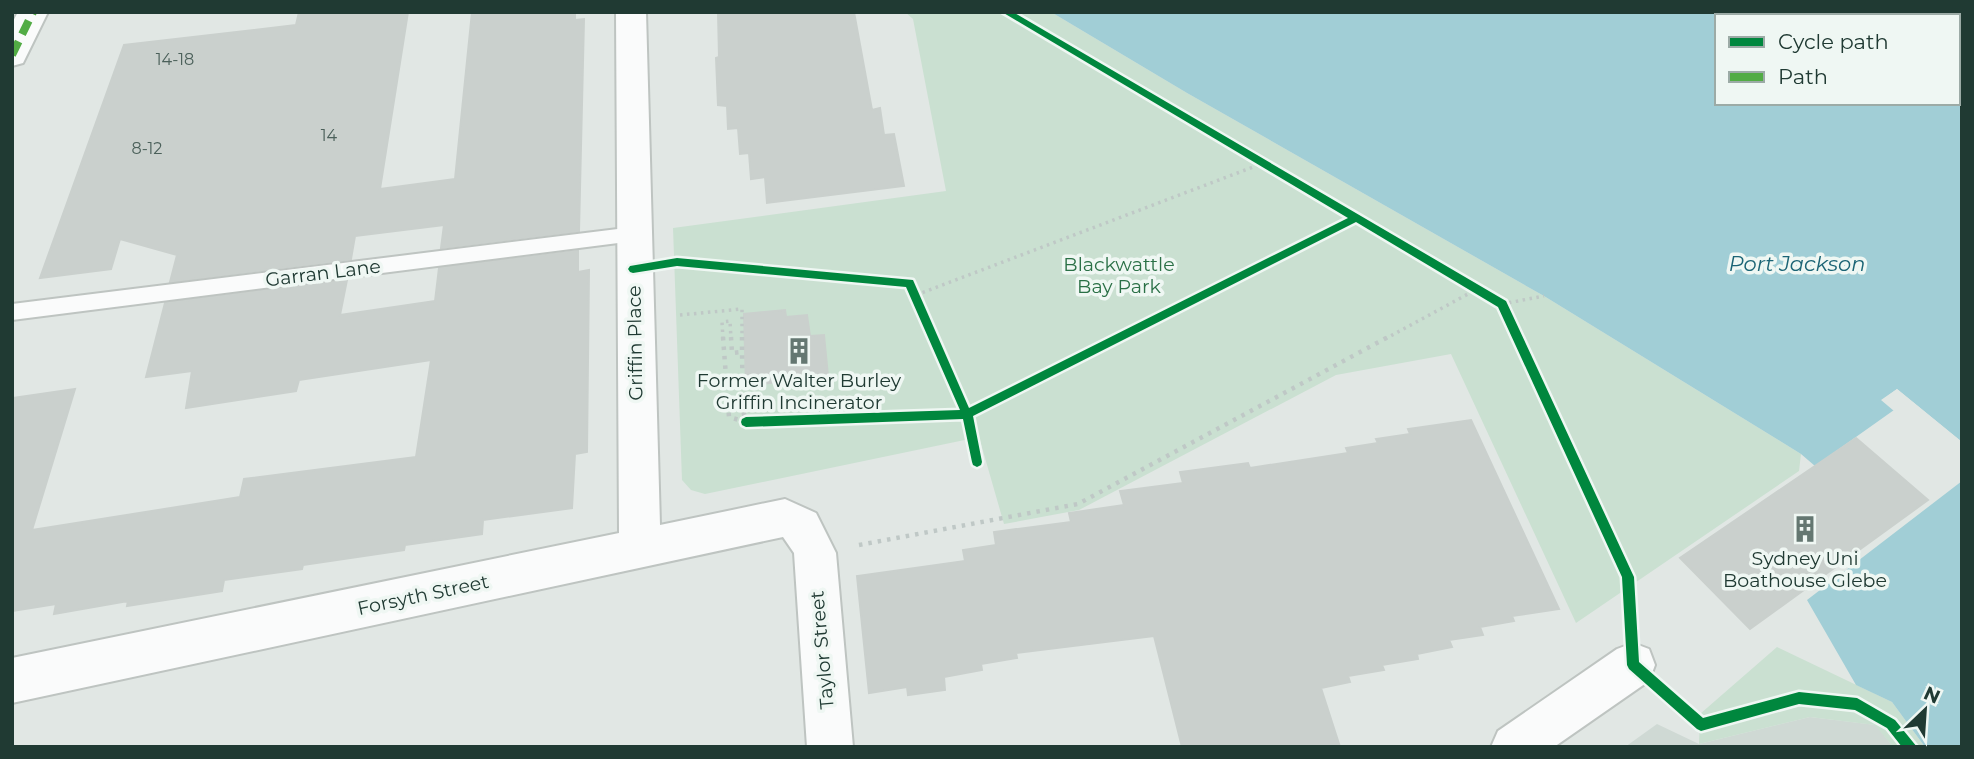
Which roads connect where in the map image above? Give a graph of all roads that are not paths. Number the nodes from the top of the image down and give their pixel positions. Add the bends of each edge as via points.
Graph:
1 (33, 12) edge
2 (631, 12) edge
3 (12, 55) edge
4 (634, 234) junction
5 (12, 312) edge
6 (640, 547) junction
7 (815, 553) joint
8 (1633, 665) dead end
9 (12, 681) edge
10 (830, 747) edge
11 (1514, 747) edge

1 - 3 street
2 - 4 street, Griffin Place
4 - 5 lane, Garran Lane
4 - 6 street, Griffin Place
6 - 7 street, Forsyth Street via 785,518 799,523
6 - 9 street, Forsyth Street
7 - 10 street, Taylor Street
8 - 11 street

